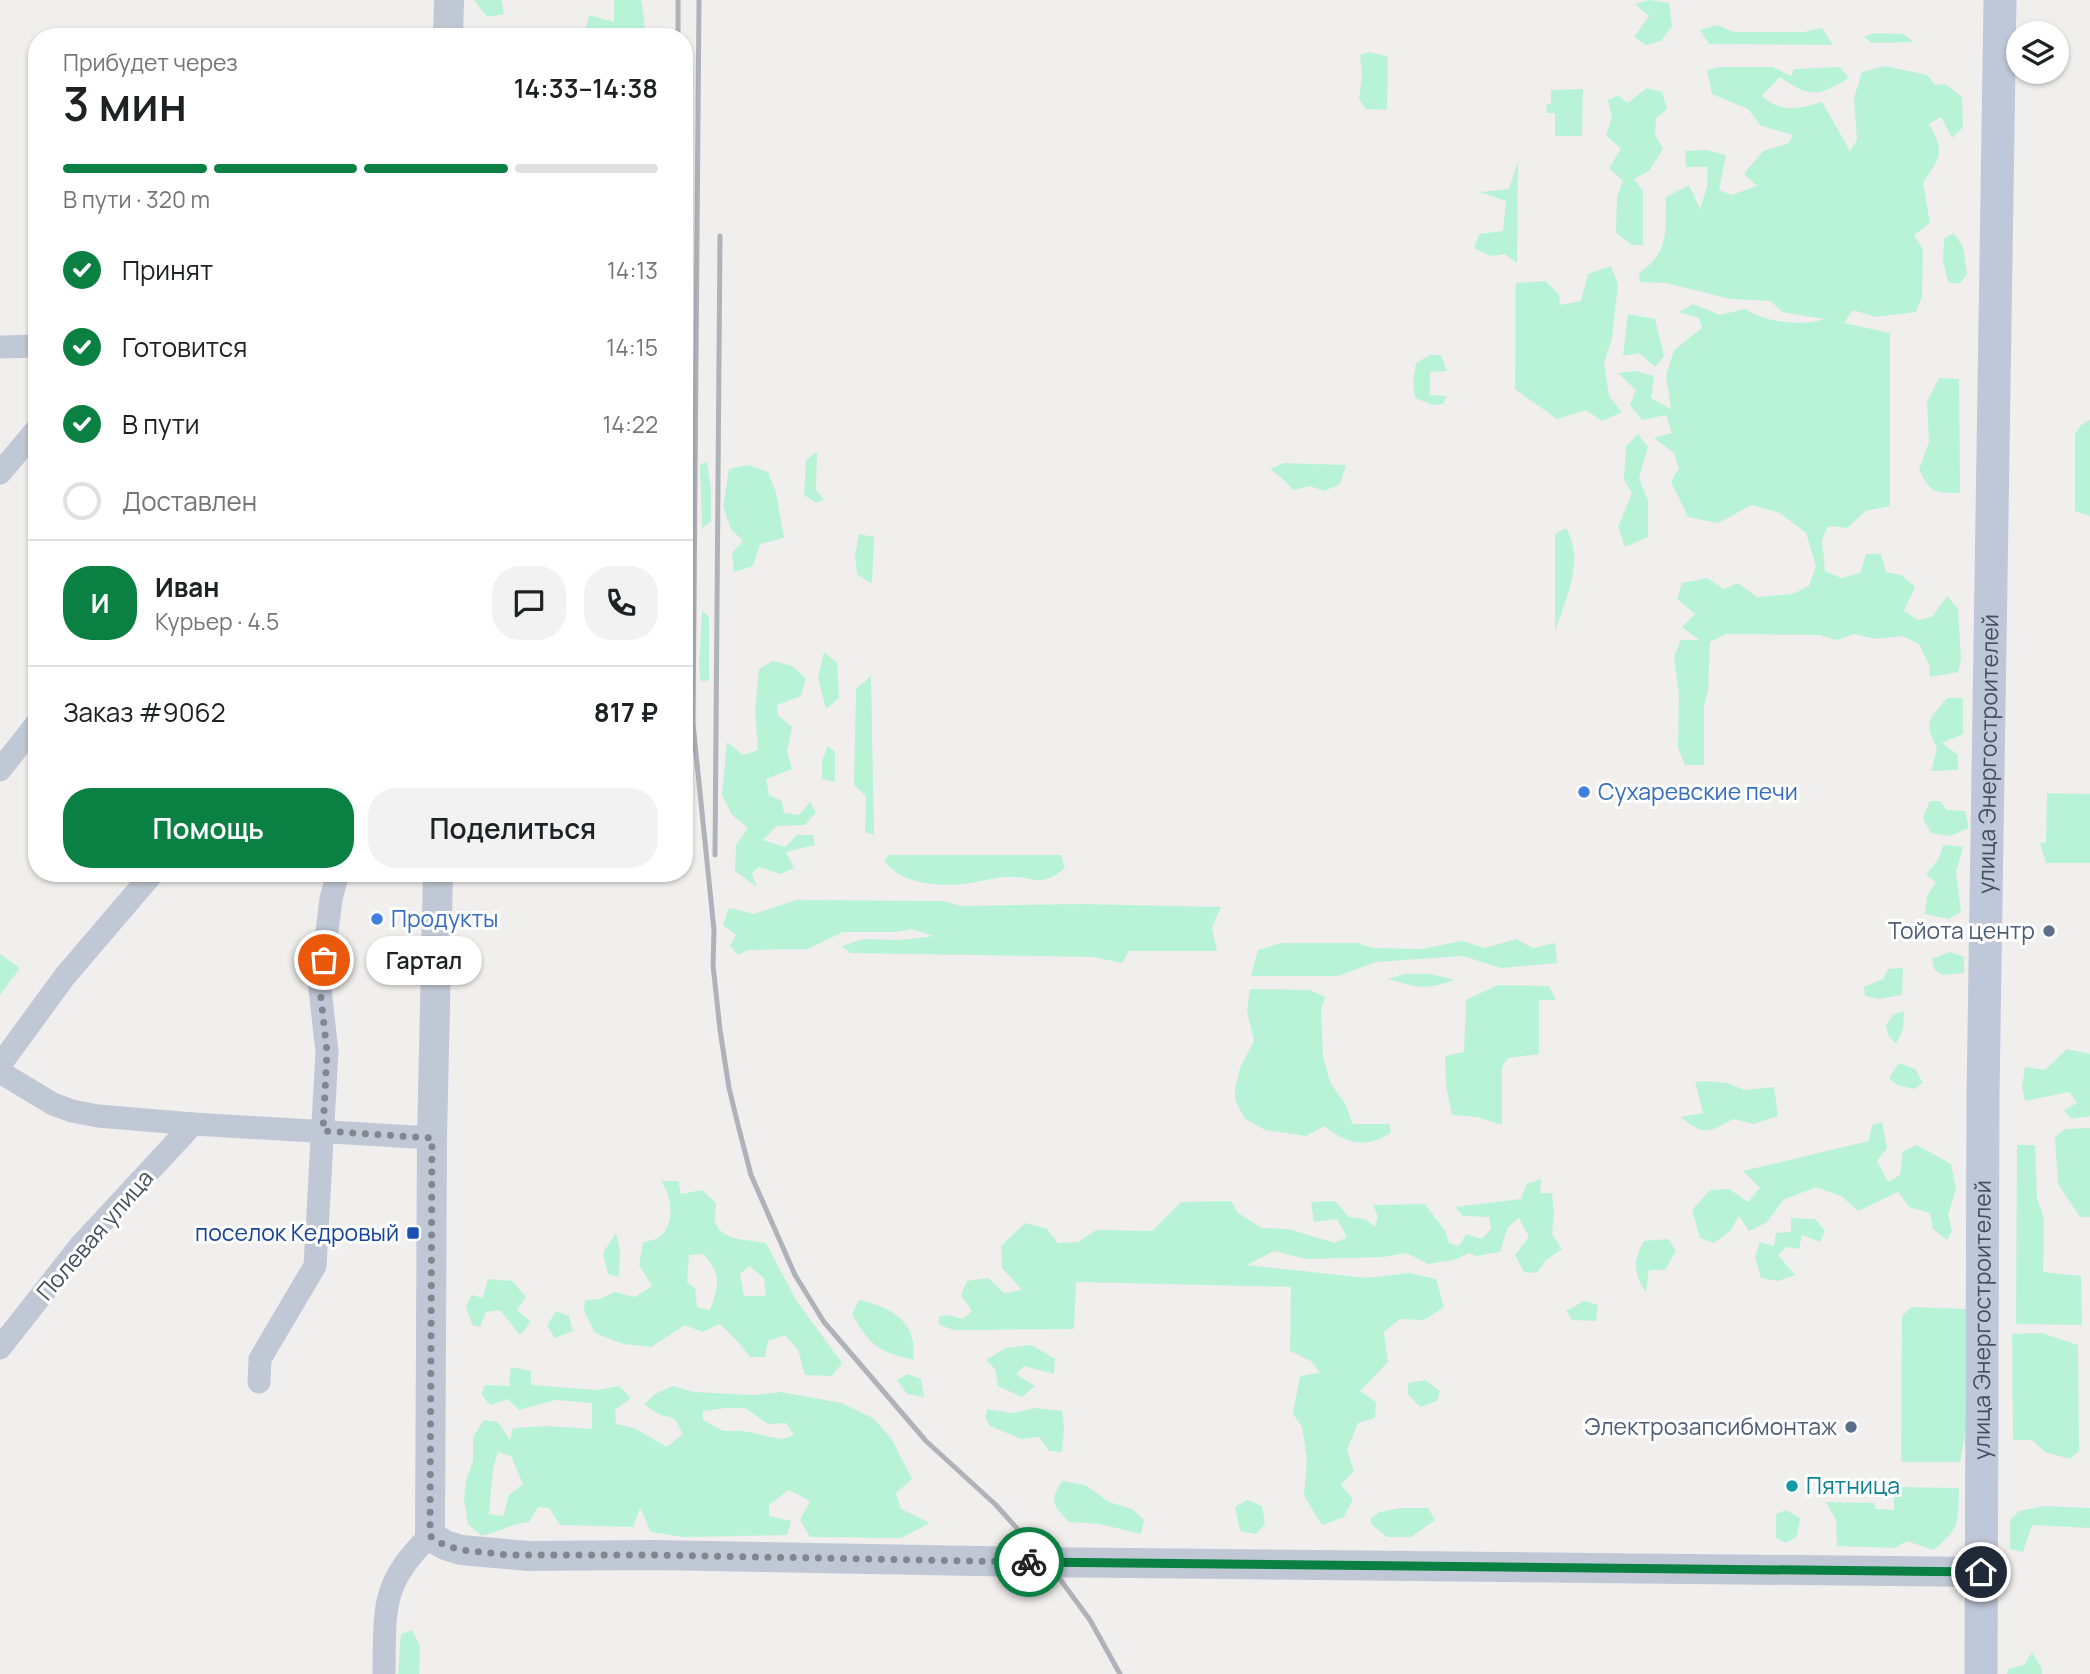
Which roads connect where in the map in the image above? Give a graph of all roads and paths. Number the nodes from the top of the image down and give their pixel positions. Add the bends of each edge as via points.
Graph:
1 (449, 0) edge
2 (2000, 0) edge
3 (448, 28) edge
4 (28, 346) edge
5 (0, 347) edge
6 (28, 440) edge
7 (0, 473) edge
8 (28, 734) edge
9 (0, 770) edge
10 (145, 882) edge
11 (336, 882) edge
12 (438, 882) edge
13 (0, 1065) edge
14 (0, 1073) edge
15 (193, 1124) junction
16 (323, 1131) junction
17 (432, 1138) junction
18 (0, 1348) edge
19 (259, 1382) dead end
20 (430, 1536) junction
21 (1981, 1572) junction
22 (384, 1674) edge
23 (1981, 1674) edge

1 - 3 street
2 - 21 main road, улица Энергостроителей via 1983,1096
4 - 5 street
6 - 7 street
8 - 9 street
10 - 13 street via 65,976
11 - 16 street via 320,989 327,1052
12 - 17 street
14 - 15 street via 72,1111
15 - 16 street
15 - 18 street, Полевая улица via 80,1246
16 - 17 street
16 - 19 street via 315,1266 260,1359
17 - 20 street
20 - 21 street via 461,1550 528,1556
20 - 22 street via 399,1570 391,1587
21 - 23 main road, улица Энергостроителей

